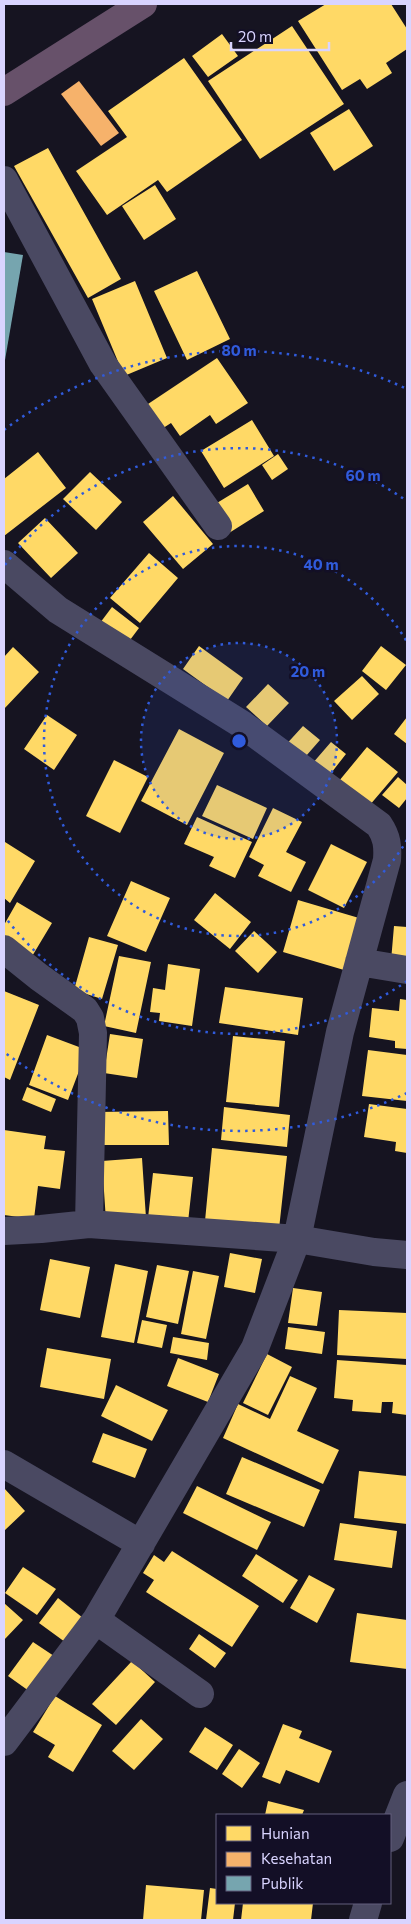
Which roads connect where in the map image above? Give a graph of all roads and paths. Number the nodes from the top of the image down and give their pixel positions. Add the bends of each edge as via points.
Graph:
1 (143, 4) edge
2 (4, 92) edge
3 (4, 180) edge
4 (218, 526) dead end
5 (4, 564) edge
6 (4, 949) edge
7 (359, 962) junction
8 (407, 970) edge
9 (89, 1224) junction
10 (4, 1231) edge
11 (297, 1239) junction
12 (407, 1255) edge
13 (4, 1464) edge
14 (140, 1544) junction
15 (96, 1620) junction
16 (200, 1694) dead end
17 (4, 1742) edge
18 (407, 1795) edge
19 (391, 1835) edge
20 (368, 1904) edge
21 (363, 1920) edge

1 - 2 highway
3 - 4 street via 103,364
5 - 7 street via 58,610 243,725 379,825 388,845 387,860
6 - 9 street via 85,1010 90,1018 93,1033
7 - 8 street
7 - 11 street via 340,1032
9 - 10 street
9 - 11 street
11 - 12 street
11 - 14 street via 255,1348
13 - 14 street
14 - 15 street
15 - 16 street
15 - 17 street
18 - 19 street
20 - 21 street

